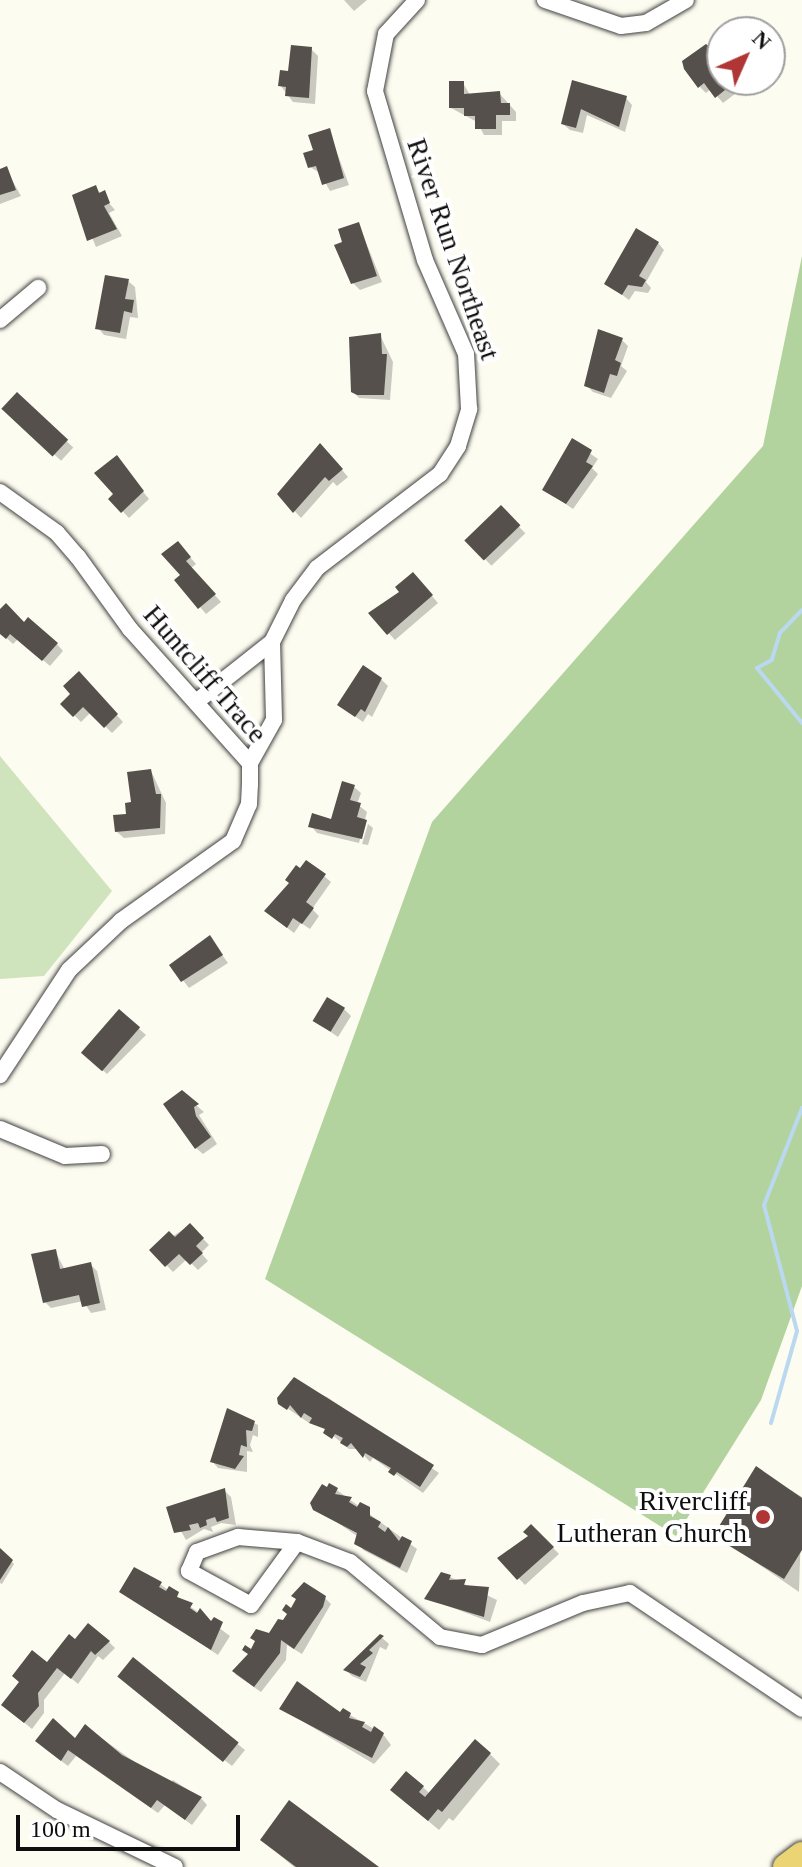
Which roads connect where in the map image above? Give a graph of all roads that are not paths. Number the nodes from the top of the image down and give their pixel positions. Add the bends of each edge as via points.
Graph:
1 (417, 0) edge
2 (545, 0) edge
3 (686, 0) edge
4 (38, 288) dead end
5 (0, 320) edge
6 (0, 492) edge
7 (272, 642) junction
8 (196, 702) junction
9 (250, 763) junction
10 (0, 1075) edge
11 (0, 1129) edge
12 (102, 1154) dead end
13 (297, 1542) junction
14 (802, 1709) edge
15 (0, 1772) edge
16 (802, 1855) edge
17 (175, 1867) edge
18 (786, 1867) edge

1 - 7 street, River Run Northeast via 386,34 375,91 425,260 466,354 469,409 458,446 440,474 317,568
2 - 3 street via 621,26 646,23
4 - 5 street
6 - 8 street, Huntcliff Trace via 57,533 130,629
7 - 8 street, River Run Northeast
7 - 9 street, River Run Northeast via 274,720
8 - 9 street, Huntcliff Trace
9 - 10 street, Huntcliff Trace via 249,804 233,841 121,921 69,970
11 - 12 street via 65,1156
13 - 13 street via 238,1537 197,1552 189,1571 251,1605
13 - 14 street via 350,1562 448,1640 482,1645 583,1603 630,1593
15 - 17 street via 57,1810
16 - 18 main road

